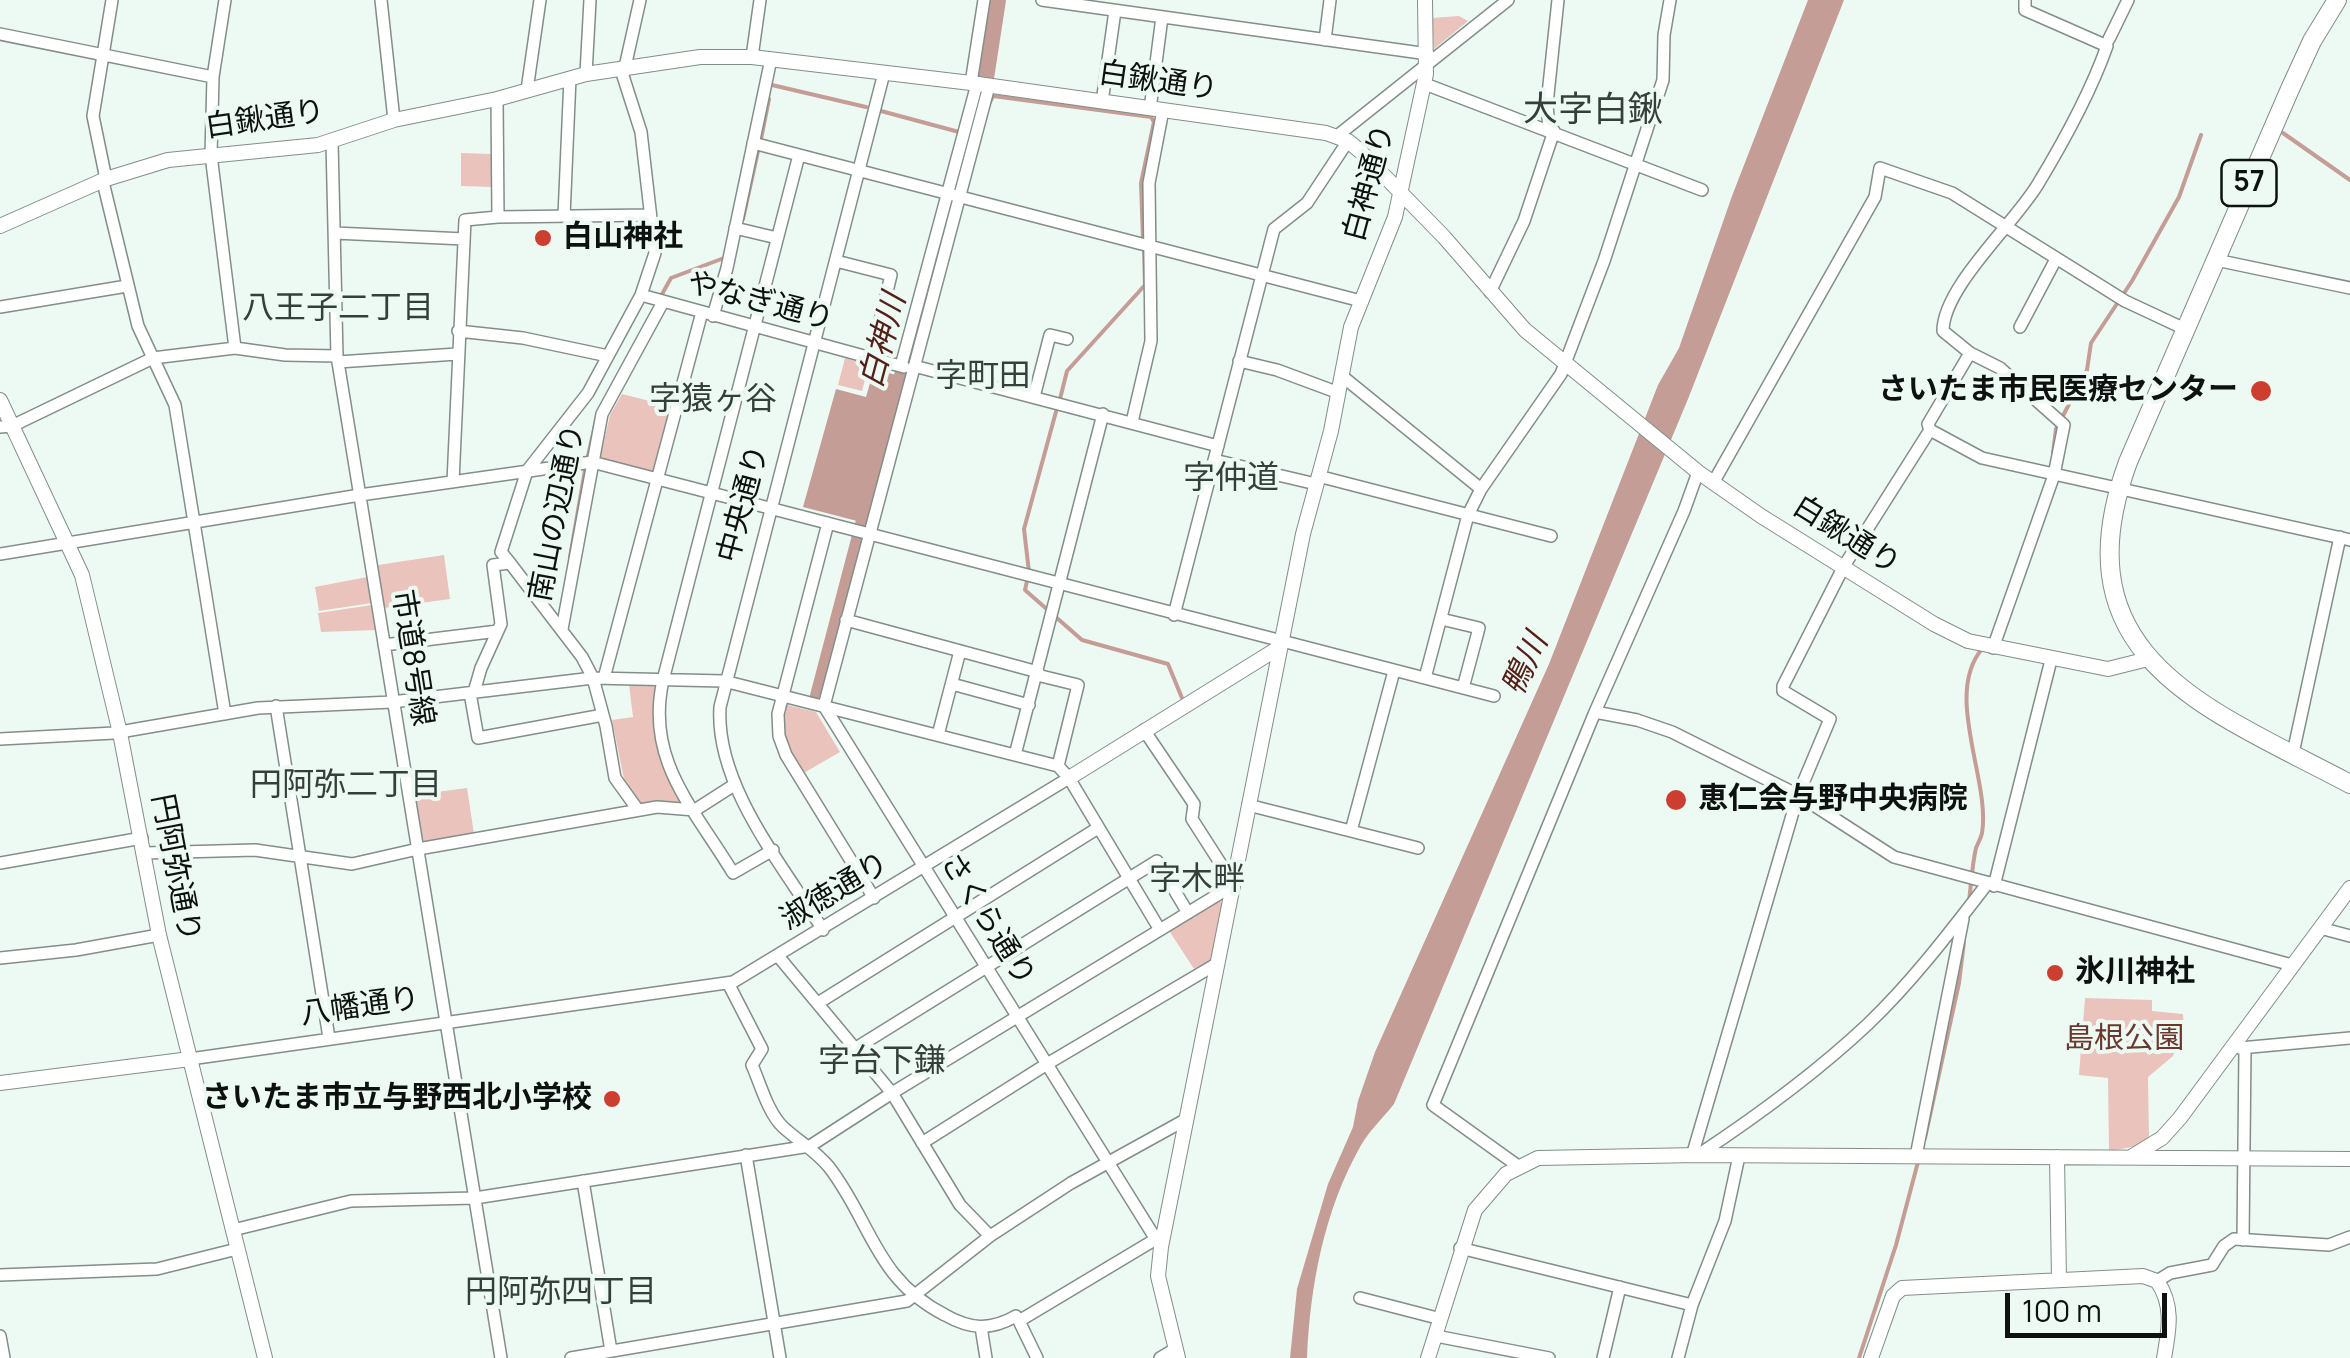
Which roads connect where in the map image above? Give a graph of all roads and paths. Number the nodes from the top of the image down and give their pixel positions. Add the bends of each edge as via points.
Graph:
1 (112, 0) edge
2 (225, 0) edge
3 (381, 0) edge
4 (540, 0) edge
5 (590, 0) edge
6 (640, 0) edge
7 (760, 0) edge
8 (984, 0) edge
9 (1042, 0) edge
10 (1330, 0) edge
11 (1425, 0) edge
12 (1508, 0) edge
13 (1558, 0) edge
14 (1670, 0) edge
15 (2026, 0) edge
16 (2128, 0) edge
17 (2337, 0) edge
18 (1115, 11) junction
19 (1162, 17) junction
20 (0, 34) edge
21 (2109, 39) dead end
22 (1325, 40) junction
23 (104, 55) junction
24 (752, 57) junction
25 (1428, 58) junction
26 (771, 59) junction
27 (626, 66) junction
28 (884, 73) junction
29 (586, 74) junction
30 (214, 77) junction
31 (570, 78) junction
32 (980, 84) junction
33 (1425, 84) junction
34 (527, 90) junction
35 (497, 99) junction
36 (1102, 102) junction
37 (1156, 110) junction
38 (394, 120) junction
39 (1551, 130) junction
40 (1342, 138) junction
41 (332, 142) junction
42 (753, 143) junction
43 (799, 155) junction
44 (211, 156) junction
45 (1637, 163) junction
46 (859, 171) junction
47 (105, 180) junction
48 (1400, 190) junction
49 (1702, 190) dead end
50 (953, 195) junction
51 (650, 215) junction
52 (498, 216) junction
53 (564, 216) junction
54 (0, 226) edge
55 (736, 228) junction
56 (2006, 228) junction
57 (335, 233) junction
58 (464, 238) junction
59 (777, 238) junction
60 (1149, 248) junction
61 (2056, 259) junction
62 (2216, 260) junction
63 (836, 261) junction
64 (1261, 277) junction
65 (128, 286) junction
66 (2350, 288) edge
67 (1490, 292) junction
68 (642, 294) junction
69 (1360, 300) junction
70 (663, 302) junction
71 (0, 307) edge
72 (707, 314) junction
73 (2020, 326) dead end
74 (756, 328) junction
75 (2187, 330) junction
76 (458, 331) junction
77 (1067, 339) dead end
78 (812, 342) junction
79 (234, 348) junction
80 (1970, 353) junction
81 (456, 354) junction
82 (608, 356) junction
83 (153, 358) junction
84 (871, 358) junction
85 (338, 359) junction
86 (1239, 362) junction
87 (1565, 366) junction
88 (908, 367) junction
89 (1342, 376) junction
90 (1339, 393) junction
91 (1034, 397) junction
92 (0, 400) edge
93 (1103, 414) junction
94 (1132, 422) junction
95 (6, 426) edge
96 (1930, 430) junction
97 (1218, 446) junction
98 (1214, 460) junction
99 (592, 462) junction
100 (528, 470) junction
101 (1695, 470) junction
102 (2054, 475) junction
103 (658, 478) junction
104 (1317, 480) junction
105 (453, 482) junction
106 (1713, 483) junction
107 (1481, 489) junction
108 (2120, 489) junction
109 (712, 492) junction
110 (360, 495) junction
111 (769, 507) junction
112 (1468, 515) junction
113 (195, 522) junction
114 (828, 522) junction
115 (865, 532) junction
116 (1551, 536) dead end
117 (2345, 538) edge
118 (68, 543) junction
119 (0, 554) edge
120 (510, 563) junction
121 (1844, 566) junction
122 (1060, 585) junction
123 (1174, 615) junction
124 (1440, 618) junction
125 (846, 620) junction
126 (562, 630) junction
127 (498, 631) junction
128 (1280, 644) junction
129 (384, 645) junction
130 (1987, 647) junction
131 (960, 651) junction
132 (2148, 659) junction
133 (2051, 660) junction
134 (1394, 670) junction
135 (1038, 674) junction
136 (599, 678) junction
137 (1425, 678) junction
138 (663, 680) junction
139 (724, 681) junction
140 (952, 684) junction
141 (1463, 688) junction
142 (472, 692) junction
143 (782, 696) junction
144 (1494, 696) dead end
145 (392, 702) junction
146 (1029, 704) junction
147 (276, 706) junction
148 (824, 706) junction
149 (1596, 712) junction
150 (225, 714) junction
151 (603, 714) junction
152 (1144, 730) junction
153 (120, 732) junction
154 (938, 735) junction
155 (0, 739) edge
156 (2293, 754) junction
157 (1015, 755) junction
158 (1058, 766) junction
159 (1069, 778) junction
160 (2350, 784) edge
161 (734, 786) junction
162 (1798, 795) junction
163 (1248, 804) junction
164 (638, 810) junction
165 (694, 810) junction
166 (1098, 828) junction
167 (1352, 831) junction
168 (143, 846) junction
169 (418, 848) junction
170 (1418, 848) dead end
171 (773, 850) junction
172 (298, 856) junction
173 (0, 862) edge
174 (925, 867) junction
175 (1129, 879) junction
176 (1233, 884) junction
177 (1991, 885) junction
178 (2350, 888) edge
179 (874, 898) junction
180 (1188, 913) junction
181 (1964, 914) junction
182 (956, 918) junction
183 (2320, 928) junction
184 (823, 930) junction
185 (1160, 930) junction
186 (159, 935) junction
187 (2350, 936) edge
188 (778, 956) junction
189 (0, 958) edge
190 (1218, 963) junction
191 (2292, 965) junction
192 (987, 967) junction
193 (728, 983) junction
194 (818, 1003) junction
195 (1017, 1016) junction
196 (447, 1024) junction
197 (329, 1038) junction
198 (2350, 1038) edge
199 (856, 1048) junction
200 (2238, 1049) junction
201 (190, 1059) junction
202 (1046, 1064) junction
203 (0, 1083) edge
204 (892, 1092) junction
205 (1185, 1120) junction
206 (922, 1143) junction
207 (810, 1146) junction
208 (746, 1154) junction
209 (1695, 1156) junction
210 (1739, 1156) junction
211 (1916, 1156) junction
212 (2058, 1158) junction
213 (2129, 1158) junction
214 (2244, 1159) junction
215 (2350, 1160) edge
216 (1107, 1162) junction
217 (1518, 1166) junction
218 (583, 1181) junction
219 (475, 1198) junction
220 (233, 1230) junction
221 (990, 1236) junction
222 (2350, 1236) edge
223 (2243, 1240) junction
224 (1158, 1243) junction
225 (1460, 1248) junction
226 (237, 1249) junction
227 (0, 1275) edge
228 (2058, 1280) junction
229 (2157, 1281) junction
230 (1620, 1287) junction
231 (914, 1297) junction
232 (1360, 1298) dead end
233 (1692, 1305) junction
234 (1441, 1319) junction
235 (1019, 1321) junction
236 (775, 1324) junction
237 (981, 1327) junction
238 (0, 1336) edge
239 (1436, 1336) junction
240 (612, 1351) junction
241 (1177, 1353) edge
242 (4, 1358) edge
243 (266, 1358) edge
244 (501, 1358) edge
245 (571, 1358) edge
246 (780, 1358) edge
247 (986, 1358) edge
248 (1037, 1358) edge
249 (1160, 1358) edge
250 (1428, 1358) edge
251 (1549, 1358) edge
252 (1603, 1358) edge
253 (1678, 1358) edge
254 (1870, 1358) edge
255 (2164, 1358) edge

1 - 23 street
2 - 30 street
3 - 38 street
4 - 34 street
5 - 29 street
6 - 27 street
7 - 24 street
8 - 32 street
9 - 18 street
10 - 22 street
11 - 25 street, 白神通り
12 - 25 street
13 - 39 street via 1547,104
14 - 45 street via 1663,80
15 - 56 street via 2026,10 2107,46 2037,187
16 - 21 street
17 - 62 main road, 57 via 2290,89
18 - 19 street
18 - 36 street
19 - 22 street
19 - 37 street
20 - 23 street
22 - 25 street
23 - 30 street
23 - 47 street via 93,116
24 - 26 street, 白鍬通り
24 - 27 street, 白鍬通り
25 - 33 street, 白神通り
25 - 40 street
26 - 28 street, 白鍬通り
26 - 42 street
27 - 29 street, 白鍬通り
27 - 51 street
28 - 32 street, 白鍬通り
28 - 46 street, 中央通り
29 - 31 street, 白鍬通り
30 - 44 street
31 - 34 street, 白鍬通り
31 - 53 street
32 - 36 street, 白鍬通り
32 - 50 street
33 - 39 street
33 - 48 street, 白神通り
34 - 35 street, 白鍬通り
35 - 38 street, 白鍬通り
35 - 52 street
36 - 37 street, 白鍬通り
37 - 40 street, 白鍬通り
37 - 60 street
38 - 41 street, 白鍬通り
39 - 45 street
39 - 67 street via 1524,221
40 - 48 street, 白鍬通り
40 - 64 street via 1307,203 1274,229
41 - 44 street, 白鍬通り
41 - 57 street, 市道8号線
42 - 43 street
42 - 55 street
43 - 46 street
43 - 59 street
44 - 47 street, 白鍬通り via 168,160
44 - 79 street
45 - 49 street
45 - 87 street
46 - 50 street
46 - 63 street, 中央通り
47 - 54 street, 白鍬通り
47 - 65 street
48 - 67 street, 白鍬通り
48 - 69 street, 白神通り via 1390,234
50 - 60 street
50 - 88 street
51 - 53 street
51 - 68 street via 655,253
52 - 53 street
52 - 58 street via 465,220
55 - 59 street
55 - 72 street
56 - 61 street
56 - 80 street via 1966,278 1943,322 1943,332
56 - 106 street via 1952,192 1880,168 1875,197
57 - 58 street
57 - 85 street, 市道8号線
58 - 76 street
59 - 74 street
60 - 64 street
60 - 94 street via 1150,341
61 - 73 street
61 - 75 street
62 - 66 street
62 - 75 main road, 57
63 - 78 street, 中央通り
63 - 84 street via 891,275
64 - 69 street
64 - 86 street
65 - 71 street
65 - 83 street
67 - 87 street, 白鍬通り
68 - 70 street, やなぎ通り
68 - 82 street
69 - 89 street, 白神通り
70 - 72 street, やなぎ通り
70 - 99 street, 南山の辺通り via 602,414
72 - 74 street, やなぎ通り
72 - 103 street
74 - 78 street, やなぎ通り
74 - 109 street
75 - 108 main road, 57
76 - 81 street
76 - 82 street
77 - 91 street via 1050,335
78 - 84 street, やなぎ通り
78 - 111 street, 中央通り
79 - 83 street
79 - 85 street
80 - 96 street
80 - 102 street via 2000,368 2064,425
81 - 85 street
81 - 105 street
82 - 100 street
83 - 95 street
83 - 113 street via 174,405
84 - 88 street, やなぎ通り
85 - 110 street, 市道8号線
86 - 90 street
86 - 97 street
87 - 101 street, 白鍬通り
87 - 107 street
88 - 91 street, やなぎ通り
88 - 115 street
89 - 90 street, 白神通り
89 - 107 street
90 - 104 street, 白神通り
91 - 93 street, やなぎ通り
92 - 95 street, 円阿弥通り
93 - 94 street, やなぎ通り
93 - 122 street
94 - 97 street, やなぎ通り
95 - 118 street, 円阿弥通り
96 - 102 street via 1982,458
96 - 121 street
97 - 98 street
98 - 104 street
98 - 123 street
99 - 100 street
99 - 103 street
99 - 126 street, 南山の辺通り
100 - 105 street
100 - 120 street via 502,552
101 - 106 street, 白鍬通り
101 - 149 street via 1684,511
102 - 108 street
102 - 130 street
103 - 109 street
103 - 136 street
104 - 112 street
104 - 128 street, 白神通り
105 - 110 street
106 - 121 street, 白鍬通り
107 - 112 street
108 - 117 street
108 - 132 main road, 57 via 2110,545 2114,589 2124,622
109 - 111 street
109 - 138 street
110 - 113 street
110 - 129 street, 市道8号線
111 - 114 street
111 - 139 street, 中央通り
112 - 116 street
112 - 124 street
113 - 118 street
113 - 150 street
114 - 115 street
114 - 143 street
115 - 122 street
115 - 125 street
117 - 156 street
118 - 119 street
118 - 153 street, 円阿弥通り via 82,575
120 - 126 street
120 - 127 street via 492,566
121 - 130 street, 白鍬通り via 1934,624
121 - 162 street via 1783,686 1830,719
122 - 123 street
122 - 135 street
123 - 128 street
124 - 137 street
124 - 141 street via 1479,628
125 - 131 street
125 - 148 street
126 - 136 street
127 - 129 street
127 - 142 street
128 - 134 street
128 - 152 street
128 - 163 street, 白神通り
129 - 145 street, 市道8号線
130 - 133 street, 白鍬通り
131 - 135 street
131 - 140 street
132 - 133 street, 白鍬通り via 2108,669
132 - 156 main road, 57 via 2192,700
133 - 177 street
134 - 137 street
134 - 167 street
135 - 146 street
135 - 158 street via 1078,685
136 - 138 street
136 - 142 street
136 - 151 street
137 - 141 street
138 - 139 street
138 - 165 street via 658,736
139 - 143 street
139 - 161 street, 中央通り via 721,742
140 - 146 street
140 - 154 street
141 - 144 street
142 - 145 street
142 - 151 street via 478,738
143 - 148 street
143 - 179 street via 779,736 786,754
145 - 147 street
145 - 169 street, 市道8号線
146 - 157 street
147 - 150 street
147 - 172 street
148 - 154 street
148 - 174 street, さくら通り
149 - 162 street via 1654,724
149 - 217 street via 1433,1105
150 - 153 street
151 - 164 street via 616,778
152 - 159 street
152 - 176 street via 1194,804 1192,819
153 - 155 street
153 - 168 street, 円阿弥通り
154 - 157 street
156 - 160 main road, 57
157 - 158 street
158 - 159 street
159 - 166 street
159 - 174 street, 淑徳通り
161 - 165 street
161 - 171 street, 中央通り
162 - 177 street via 1894,856
162 - 209 street
163 - 167 street
163 - 176 street, 白神通り
164 - 165 street
164 - 169 street
165 - 171 street via 733,874
166 - 175 street
166 - 182 street
167 - 170 street
168 - 172 street
168 - 173 street
168 - 186 street, 円阿弥通り
169 - 172 street via 352,864
169 - 196 street, 市道8号線
171 - 184 street, 中央通り
172 - 197 street
174 - 179 street, 淑徳通り
174 - 182 street, さくら通り
175 - 180 street via 1157,862
175 - 185 street
175 - 192 street
176 - 180 street
176 - 190 street, 白神通り
177 - 181 street
177 - 191 street
178 - 183 street
179 - 184 street, 淑徳通り
180 - 185 street
181 - 209 street via 1857,1033
181 - 211 street
182 - 192 street, さくら通り
182 - 194 street
183 - 187 street
183 - 191 street
184 - 188 street, 淑徳通り
185 - 195 street
186 - 189 street
186 - 201 street, 円阿弥通り
188 - 193 street, 淑徳通り
188 - 194 street
190 - 202 street
190 - 205 street, 白神通り
191 - 200 street
192 - 195 street, さくら通り
192 - 199 street
193 - 196 street, 八幡通り
193 - 207 street via 762,1048 752,1065 780,1124
194 - 199 street
195 - 202 street, さくら通り
195 - 204 street
196 - 197 street, 八幡通り
196 - 219 street, 市道8号線
197 - 201 street, 八幡通り
198 - 200 street
199 - 204 street
200 - 213 street via 2162,1138
200 - 214 street
201 - 203 street, 八幡通り
201 - 220 street, 円阿弥通り
202 - 206 street
202 - 216 street, さくら通り
204 - 206 street
204 - 207 street
205 - 216 street
205 - 224 street, 白神通り
206 - 221 street via 960,1205
207 - 208 street
207 - 231 street
208 - 218 street
208 - 236 street
209 - 210 street
209 - 217 street via 1554,1156
210 - 211 street
210 - 233 street via 1725,1221
211 - 212 street
212 - 213 street
212 - 228 street
213 - 214 street
214 - 215 street
214 - 223 street
216 - 221 street
216 - 224 street, さくら通り
217 - 225 street via 1480,1200
218 - 219 street
218 - 240 street
219 - 220 street via 351,1201
219 - 244 street, 市道8号線
220 - 226 street, 円阿弥通り
221 - 231 street
222 - 223 street via 2329,1246
223 - 229 street via 2224,1246 2212,1265 2170,1272
224 - 235 street
224 - 241 street, 白神通り via 1158,1276
225 - 230 street
225 - 234 street
226 - 227 street via 156,1269
226 - 243 street, 円阿弥通り
228 - 229 street
228 - 254 street via 1902,1288
229 - 255 street via 2170,1314
230 - 233 street
230 - 252 street
231 - 236 street
231 - 237 street via 968,1328
232 - 234 street
233 - 253 street
234 - 239 street
235 - 237 street via 1016,1316
235 - 248 street
236 - 240 street
236 - 246 street
237 - 247 street
238 - 242 street
239 - 250 street
239 - 251 street
240 - 245 street
241 - 249 street

